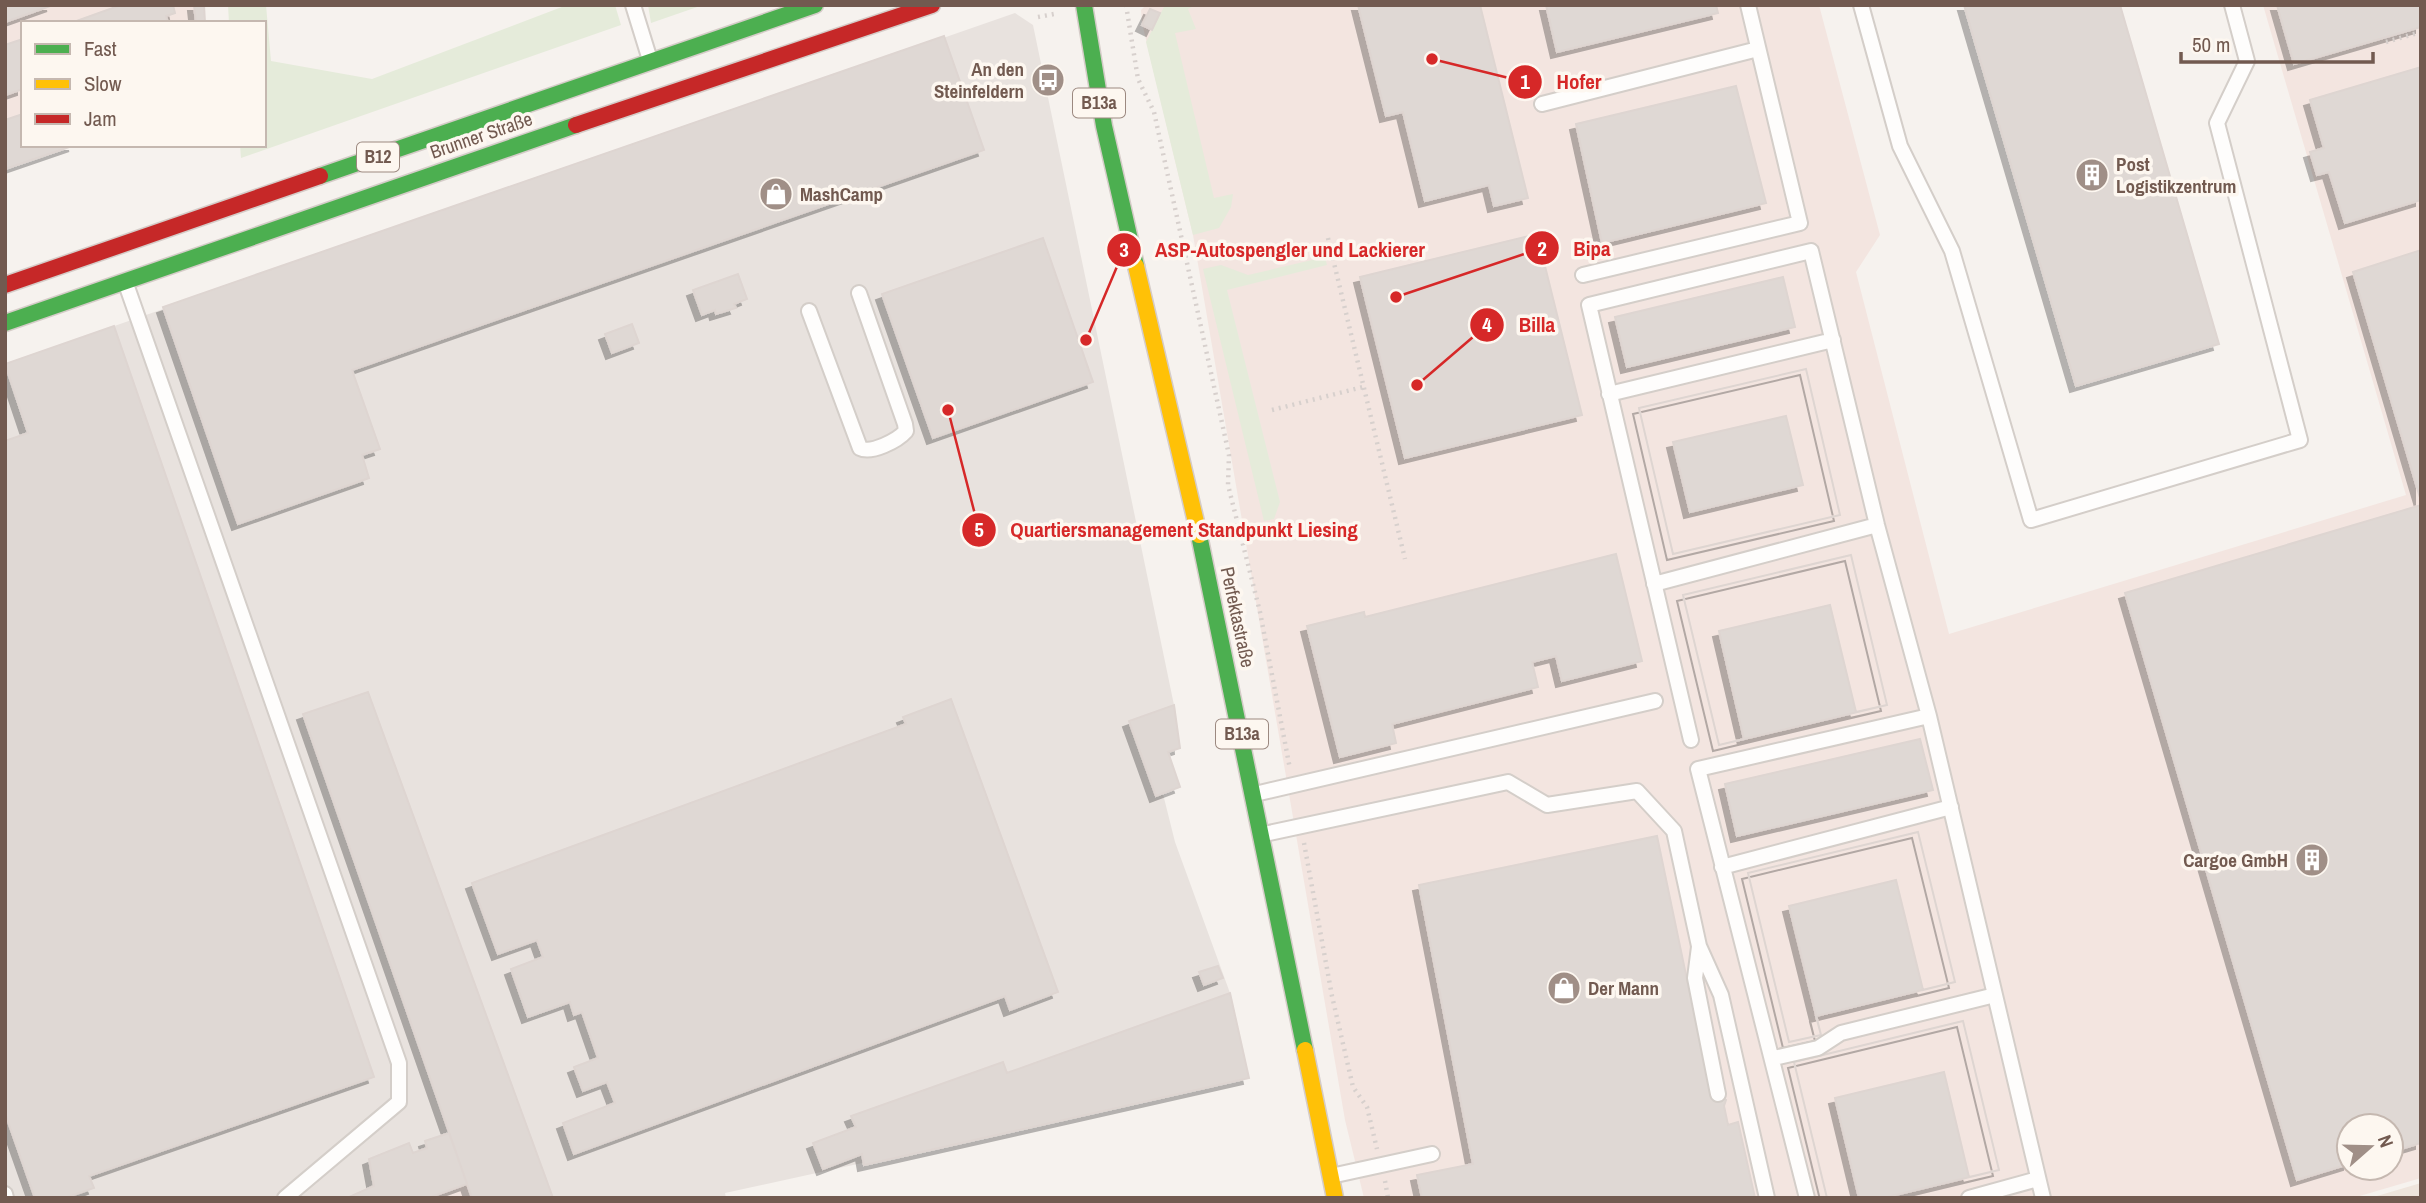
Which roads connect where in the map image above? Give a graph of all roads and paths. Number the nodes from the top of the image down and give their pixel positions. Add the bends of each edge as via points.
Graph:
1 (633, 5) edge
2 (815, 5) edge
3 (932, 5) edge
4 (1084, 5) edge
5 (1126, 5) edge
6 (1748, 5) edge
7 (1861, 5) edge
8 (2232, 5) edge
9 (2421, 32) edge
10 (2386, 42) dead end
11 (1758, 49) junction
12 (656, 79) junction
13 (1542, 104) dead end
14 (1328, 238) dead end
15 (115, 266) junction
16 (1583, 275) dead end
17 (5, 285) edge
18 (859, 293) dead end
19 (809, 311) dead end
20 (5, 323) edge
21 (1833, 340) junction
22 (1363, 387) junction
23 (1609, 394) junction
24 (1272, 410) dead end
25 (1877, 525) junction
26 (1405, 559) dead end
27 (1654, 584) junction
28 (1655, 701) dead end
29 (1929, 716) junction
30 (1691, 740) dead end
31 (1293, 785) junction
32 (1254, 794) junction
33 (1951, 807) junction
34 (1300, 826) junction
35 (1262, 834) junction
36 (1722, 867) junction
37 (1699, 946) junction
38 (1995, 995) junction
39 (1774, 1058) junction
40 (1718, 1094) dead end
41 (1432, 1154) dead end
42 (1381, 1166) junction
43 (1331, 1176) junction
44 (2038, 1179) junction
45 (285, 1198) edge
46 (1335, 1198) edge
47 (1388, 1198) edge
48 (1767, 1198) edge
49 (1807, 1198) edge
50 (1969, 1198) edge
51 (2043, 1198) edge

1 - 12 lane
2 - 12 main road, Brunner Straße / B12
3 - 12 main road, Brunner Straße / B12
4 - 32 main road, Perfektastraße / B13a via 1104,126
5 - 31 path via 1138,79 1154,112 1229,455 1228,485 1260,612
6 - 11 lane
7 - 8 lane via 1900,146 1952,251 2031,520 2300,439 2217,123 2247,61
9 - 10 path
11 - 13 lane
11 - 16 lane via 1800,223
12 - 15 main road, Brunner Straße / B12
12 - 15 main road, Brunner Straße / B12
14 - 22 path
15 - 17 main road, Brunner Straße / B12
15 - 20 main road, Brunner Straße / B12
15 - 45 lane via 149,341 398,1063 399,1102
18 - 19 lane via 906,431 870,450 860,448
21 - 23 lane
21 - 23 lane via 1811,251 1589,305
21 - 25 lane
22 - 24 path
22 - 26 path
23 - 27 lane
25 - 27 lane
25 - 29 lane
27 - 30 lane
28 - 31 lane
29 - 33 lane
29 - 36 lane via 1698,769
31 - 32 lane
32 - 35 main road, Perfektastraße / B13a
33 - 36 lane
33 - 38 lane
34 - 35 lane
34 - 37 lane via 1508,782 1547,805 1637,791 1674,831
34 - 42 path via 1353,1087 1367,1107
35 - 43 main road, Perfektastraße / B13a
36 - 39 lane
37 - 40 lane via 1695,978
37 - 48 lane via 1721,995
38 - 39 lane via 1841,1033 1818,1048
38 - 44 lane
39 - 49 lane
41 - 42 lane
42 - 43 lane
42 - 47 path
43 - 46 main road, Perfektastraße / B13a
44 - 50 lane
44 - 51 lane

